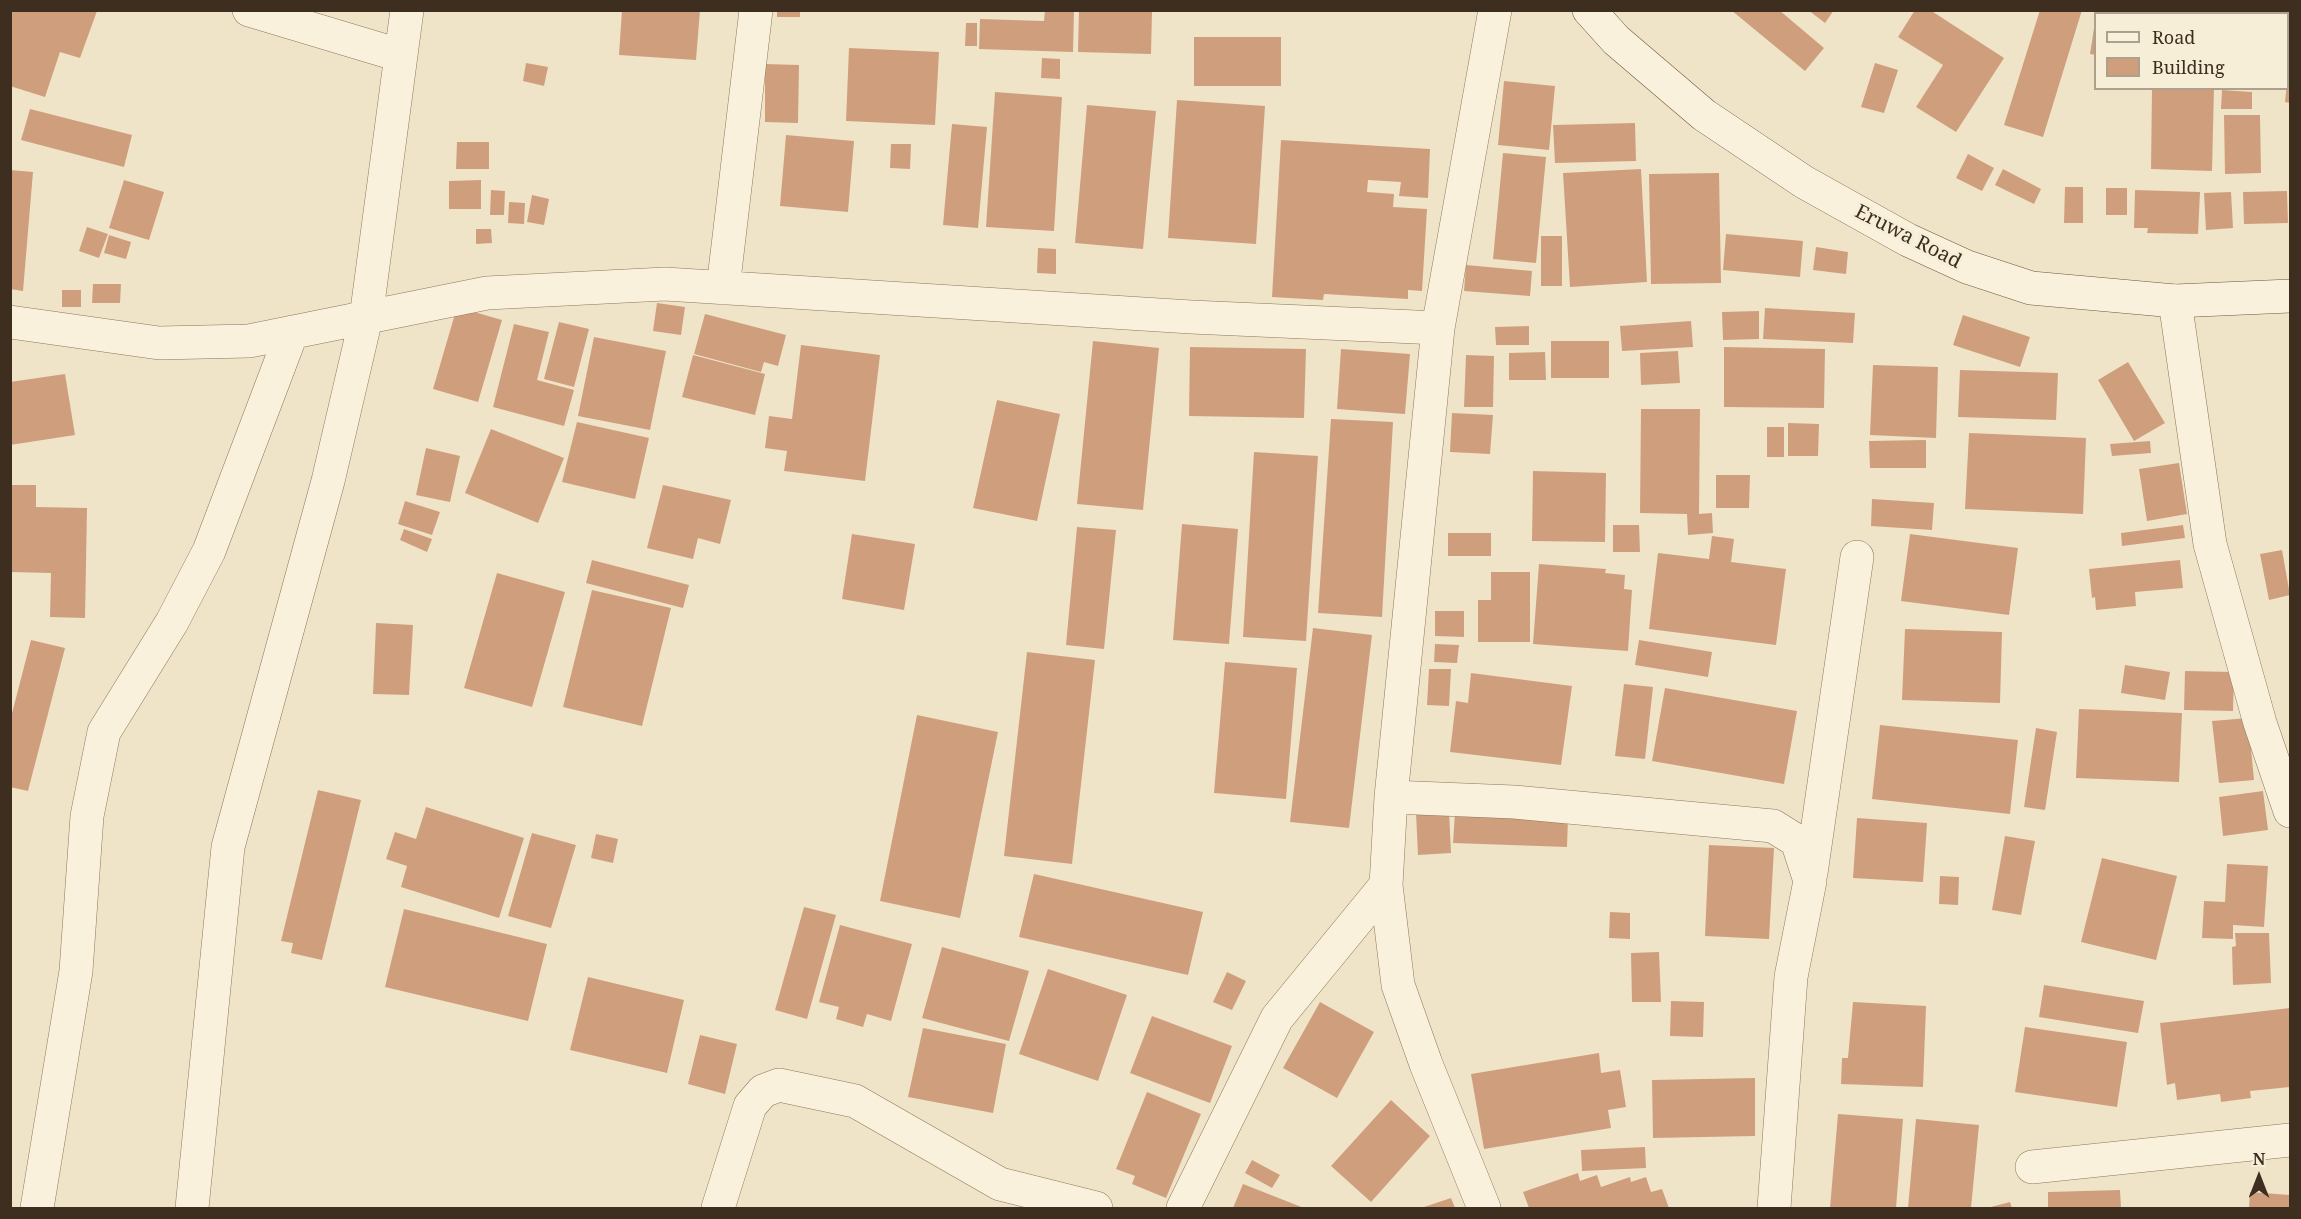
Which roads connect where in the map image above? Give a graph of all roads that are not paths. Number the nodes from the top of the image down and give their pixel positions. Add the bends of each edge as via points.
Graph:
1 (249, 10) edge
2 (407, 10) edge
3 (756, 10) edge
4 (1496, 10) edge
5 (1589, 10) edge
6 (399, 55) junction
7 (723, 288) junction
8 (2290, 297) edge
9 (2175, 301) junction
10 (366, 318) junction
11 (10, 322) edge
12 (1438, 328) junction
13 (292, 332) junction
14 (1857, 557) dead end
15 (1391, 796) junction
16 (2290, 811) edge
17 (1810, 881) junction
18 (1386, 885) junction
19 (2290, 1140) edge
20 (2032, 1167) dead end
21 (37, 1209) edge
22 (192, 1209) edge
23 (718, 1209) edge
24 (1095, 1209) edge
25 (1183, 1209) edge
26 (1484, 1209) edge
27 (1774, 1209) edge

1 - 6 street
2 - 6 street
3 - 7 street
4 - 12 street
5 - 9 street, Eruwa Road via 1616,40 1704,115 1804,182 1908,240 1967,267 2031,288
6 - 10 street
7 - 10 street via 665,284 487,293
7 - 12 street
8 - 9 street, Eruwa Road
9 - 16 street via 2210,544 2260,723
10 - 13 street
10 - 22 street via 328,481 228,847
11 - 13 street via 159,343 249,341
12 - 15 street
13 - 21 street via 209,551 172,622 104,732 87,816 76,971
14 - 17 street
15 - 17 street via 1514,802 1773,826 1797,841
15 - 18 street
17 - 27 street via 1791,977
18 - 25 street via 1276,1018
18 - 26 street via 1398,985
19 - 20 street
23 - 24 street via 750,1106 763,1091 779,1085 855,1101 1000,1184

